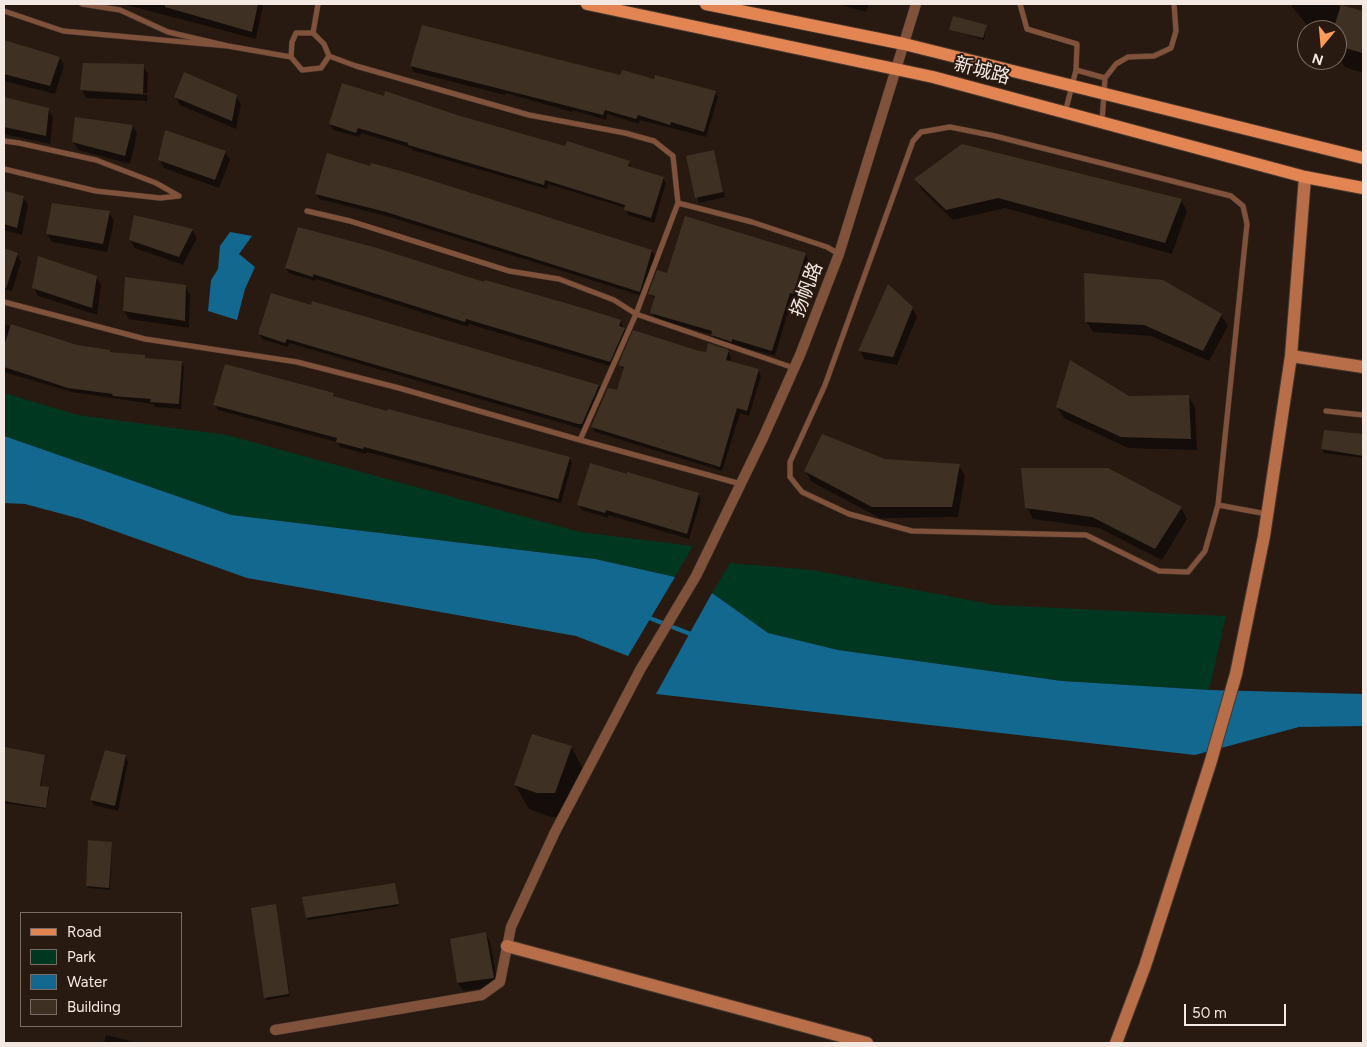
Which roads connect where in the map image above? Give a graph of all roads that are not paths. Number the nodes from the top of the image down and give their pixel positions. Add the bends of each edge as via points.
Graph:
1 (82, 4) edge
2 (318, 4) edge
3 (587, 4) edge
4 (706, 4) edge
5 (916, 4) edge
6 (1020, 4) edge
7 (1174, 4) edge
8 (4, 11) edge
9 (313, 33) junction
10 (904, 44) junction
11 (228, 46) junction
12 (291, 56) junction
13 (329, 56) junction
14 (896, 70) junction
15 (1076, 70) junction
16 (1105, 78) junction
17 (1073, 86) junction
18 (1106, 94) junction
19 (1066, 113) junction
20 (1102, 122) junction
21 (4, 141) edge
22 (1363, 158) edge
23 (4, 169) edge
24 (1305, 176) junction
25 (1363, 188) edge
26 (678, 204) junction
27 (307, 211) dead end
28 (839, 254) junction
29 (4, 302) edge
30 (636, 314) junction
31 (1291, 356) junction
32 (1363, 367) edge
33 (794, 368) junction
34 (1326, 411) dead end
35 (1363, 415) edge
36 (580, 440) junction
37 (741, 484) junction
38 (1218, 505) junction
39 (1268, 514) junction
40 (507, 946) junction
41 (274, 1030) dead end
42 (867, 1043) edge
43 (1116, 1043) edge

1 - 11 lane via 120,10 168,32
2 - 9 lane
3 - 14 main road, 新城路
4 - 10 main road, 新城路
5 - 10 street, 扬帆路
6 - 15 lane via 1027,29 1077,44
7 - 16 lane via 1176,30 1171,48 1154,56 1128,57 1116,64
8 - 11 lane via 63,31
9 - 12 lane via 296,33
9 - 13 lane via 324,44
10 - 14 street, 扬帆路
10 - 17 main road, 新城路
11 - 12 lane
12 - 13 lane via 302,70 321,68
13 - 26 lane via 529,115 625,132 654,141 673,156
14 - 19 main road, 新城路
14 - 28 street, 扬帆路
15 - 16 lane
15 - 17 lane
16 - 18 lane
17 - 18 main road, 新城路
17 - 19 lane
18 - 20 lane
18 - 22 main road, 新城路
19 - 20 main road, 新城路
20 - 24 main road, 新城路
21 - 23 lane via 96,160 156,183 179,196 160,198 96,191
24 - 25 main road, 新城路
24 - 31 street
26 - 28 lane via 752,222
26 - 30 lane
27 - 30 lane via 350,221 509,271 559,279 614,300
28 - 33 street, 扬帆路
29 - 36 lane via 145,339 297,362
30 - 33 lane
30 - 36 lane
31 - 32 street
31 - 39 street
33 - 37 street, 扬帆路
34 - 35 lane
36 - 37 lane
37 - 40 street, 扬帆路 via 696,576 640,670 554,832 512,927
38 - 38 lane via 1205,551 1188,572 1159,571 1086,535 912,531 849,514 802,492 790,477 790,462 825,385 913,141 921,132 950,127 995,136 1231,196 1243,206 1247,224
38 - 39 lane
39 - 43 street via 1236,674 1210,764
40 - 41 street, 扬帆路 via 500,982 482,995
40 - 42 street

